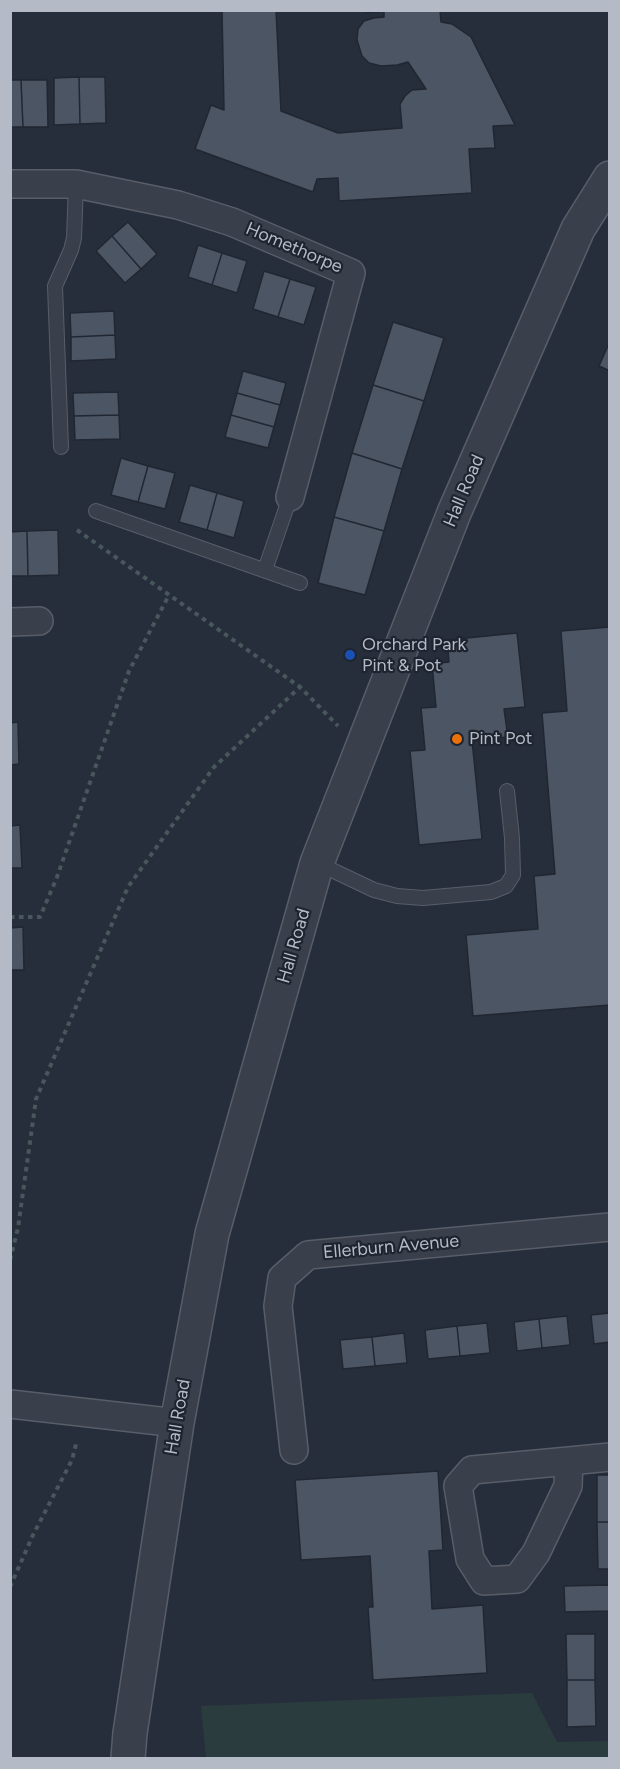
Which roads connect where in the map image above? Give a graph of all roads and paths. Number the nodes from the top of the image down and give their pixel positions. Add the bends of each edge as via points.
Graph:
1 (609, 178) edge
2 (10, 184) edge
3 (76, 184) junction
4 (61, 447) dead end
5 (290, 497) joint
6 (96, 511) dead end
7 (77, 530) dead end
8 (265, 570) junction
9 (300, 583) dead end
10 (169, 595) junction
11 (39, 621) dead end
12 (10, 622) edge
13 (300, 687) junction
14 (361, 751) junction
15 (507, 791) dead end
16 (317, 863) junction
17 (10, 917) edge
18 (609, 1227) edge
19 (10, 1260) edge
20 (10, 1404) edge
21 (84, 1412) junction
22 (177, 1423) junction
23 (294, 1450) dead end
24 (609, 1457) edge
25 (569, 1461) junction
26 (10, 1587) edge
27 (128, 1758) edge

1 - 14 street, Hall Road via 579,229 454,513
2 - 3 street, Homethorpe
3 - 4 lane via 74,238 55,286
3 - 5 street, Homethorpe via 232,222 351,273
5 - 8 lane
6 - 8 lane
7 - 10 path
8 - 9 lane
10 - 13 path
10 - 17 path via 129,671 40,917
11 - 12 street
13 - 14 path
13 - 19 path via 214,766 128,887 36,1099
14 - 16 street, Hall Road
15 - 16 lane via 513,875 506,886 423,898 397,896 374,890
16 - 22 street, Hall Road via 212,1234
18 - 23 street, Ellerburn Avenue via 308,1255 282,1278 278,1306
20 - 21 street
21 - 22 street
21 - 26 path via 72,1460
22 - 27 street, Hall Road
24 - 25 street
25 - 25 street via 472,1470 458,1486 470,1559 484,1581 517,1579 530,1562 568,1486

